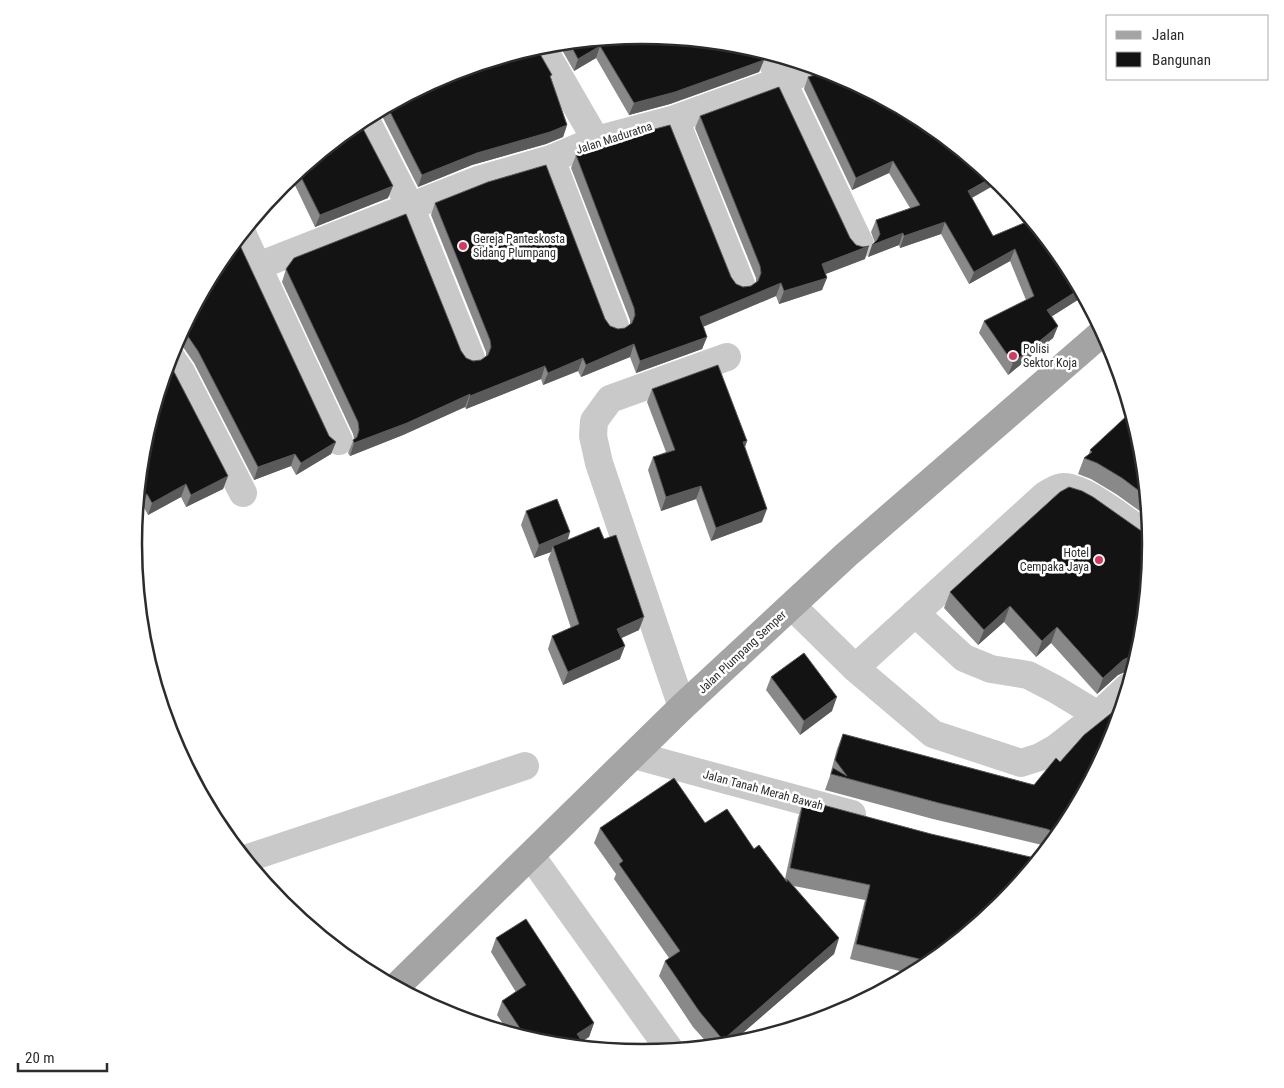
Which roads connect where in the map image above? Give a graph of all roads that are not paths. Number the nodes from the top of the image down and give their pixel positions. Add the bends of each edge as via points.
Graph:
1 (546, 53) edge
2 (771, 61) edge
3 (807, 72) edge
4 (782, 80) junction
5 (675, 119) junction
6 (369, 125) edge
7 (596, 140) junction
8 (551, 160) junction
9 (410, 206) junction
10 (245, 239) edge
11 (860, 244) edge
12 (258, 266) junction
13 (741, 284) edge
14 (615, 326) edge
15 (1097, 337) edge
16 (727, 357) dead end
17 (471, 358) edge
18 (176, 364) edge
19 (339, 441) dead end
20 (243, 493) dead end
21 (1142, 532) edge
22 (792, 606) junction
23 (915, 613) junction
24 (855, 668) junction
25 (1119, 696) edge
26 (682, 707) junction
27 (1098, 715) junction
28 (634, 755) junction
29 (525, 766) dead end
30 (871, 819) edge
31 (531, 856) junction
32 (252, 857) edge
33 (401, 982) edge
34 (665, 1043) edge

1 - 7 street
2 - 4 street
3 - 4 street, Jalan Maduratna
4 - 5 street, Jalan Maduratna
4 - 11 street
5 - 7 street, Jalan Maduratna
5 - 13 street
6 - 9 street
7 - 8 street, Jalan Maduratna
8 - 9 street, Jalan Maduratna via 478,180
8 - 14 street
9 - 12 street, Jalan Maduratna
9 - 17 street
10 - 12 street
12 - 19 street
15 - 22 main road, Jalan Plumpang Semper via 846,555
16 - 26 street via 610,399 594,421 593,436 599,463
18 - 20 street
21 - 23 street via 1073,488 1061,487 1045,494
22 - 24 street
22 - 26 main road, Jalan Plumpang Semper
23 - 24 street
23 - 27 street via 964,658 992,669 1028,675
24 - 27 street via 932,734 1021,763 1040,758
25 - 27 street
26 - 28 main road, Jalan Plumpang Semper
28 - 30 street, Jalan Tanah Merah Bawah
28 - 31 main road, Jalan Plumpang Semper
29 - 32 street
31 - 33 main road, Jalan Plumpang Semper
31 - 34 street

